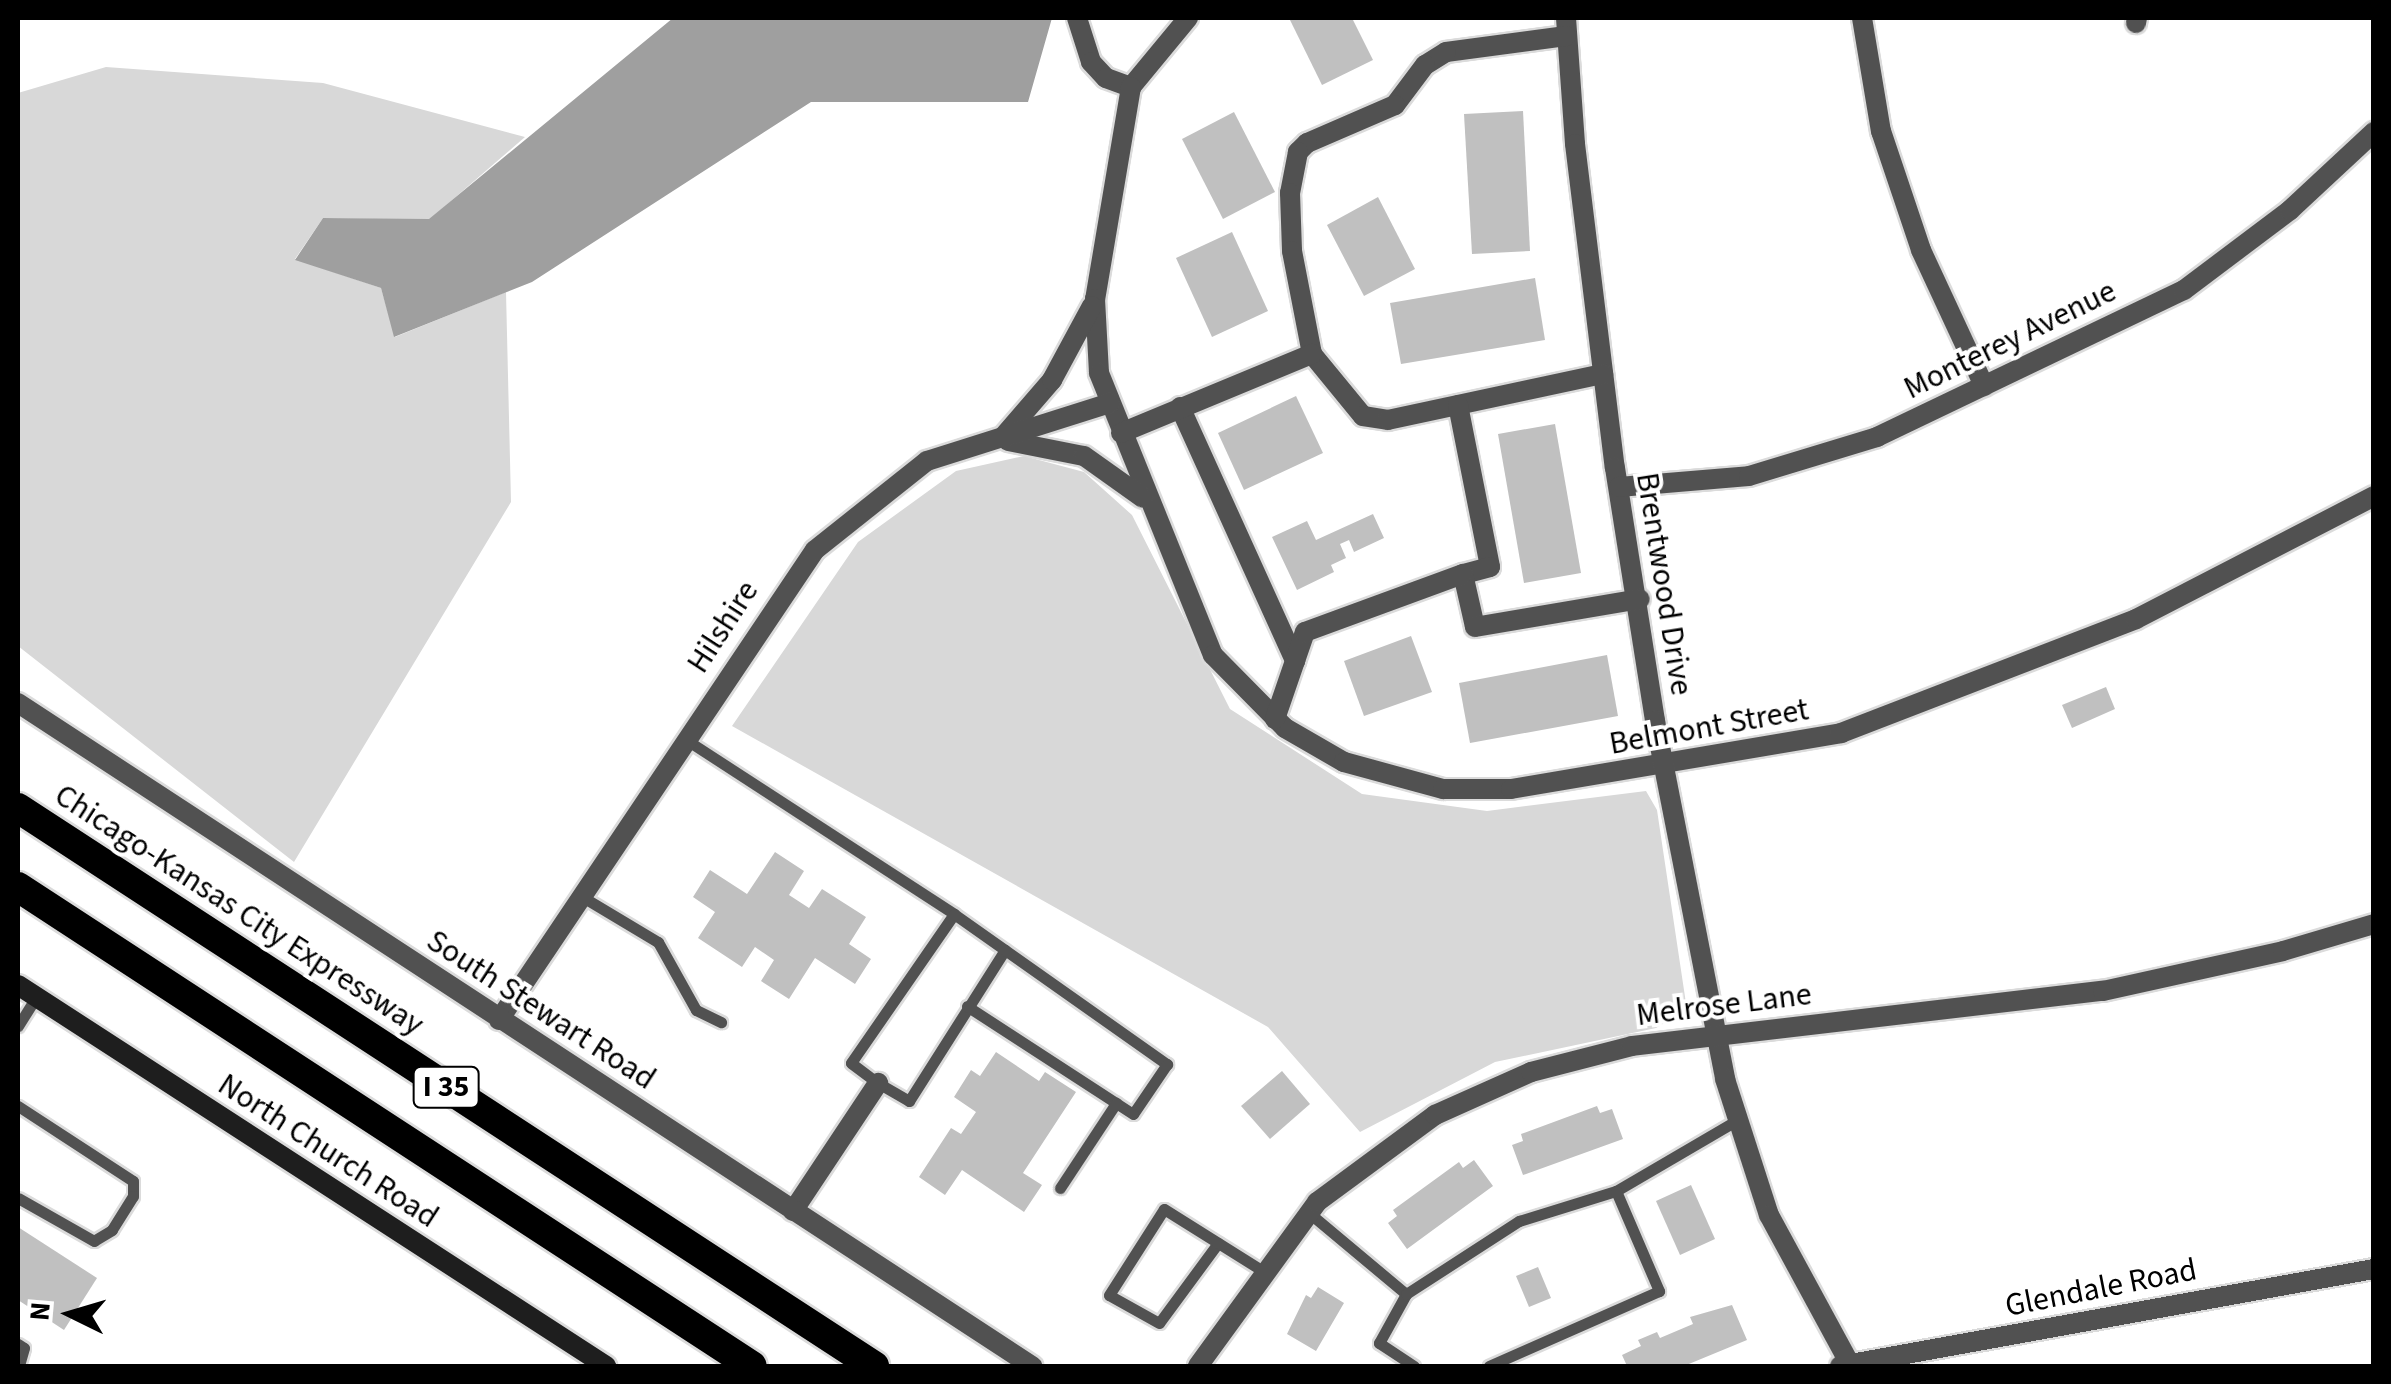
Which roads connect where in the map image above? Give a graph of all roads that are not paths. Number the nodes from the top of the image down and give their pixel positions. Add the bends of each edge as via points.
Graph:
1 (1076, 18) edge
2 (1188, 18) edge
3 (1862, 18) edge
4 (1566, 27) edge
5 (1132, 87) junction
6 (2374, 132) edge
7 (1095, 300) junction
8 (1312, 354) junction
9 (1603, 374) junction
10 (1984, 386) junction
11 (1110, 403) junction
12 (1458, 405) junction
13 (1180, 407) junction
14 (1121, 433) junction
15 (1001, 440) junction
16 (1619, 487) junction
17 (2374, 496) edge
18 (1148, 502) junction
19 (1462, 574) junction
20 (1640, 599) junction
21 (1295, 661) junction
22 (18, 704) edge
23 (1275, 719) junction
24 (685, 739) junction
25 (1664, 767) junction
26 (18, 808) edge
27 (18, 888) edge
28 (581, 896) junction
29 (954, 914) junction
30 (2374, 924) edge
31 (1005, 950) junction
32 (18, 985) edge
33 (36, 997) junction
34 (967, 1006) junction
35 (499, 1020) junction
36 (721, 1022) dead end
37 (18, 1026) edge
38 (1718, 1035) junction
39 (878, 1083) junction
40 (1116, 1103) junction
41 (18, 1106) edge
42 (1736, 1121) junction
43 (1060, 1188) dead end
44 (1616, 1190) junction
45 (18, 1198) edge
46 (794, 1211) junction
47 (1308, 1212) junction
48 (1218, 1243) junction
49 (2374, 1269) edge
50 (1263, 1271) junction
51 (1406, 1294) junction
52 (18, 1344) edge
53 (1846, 1365) edge
54 (19, 1366) edge
55 (606, 1366) edge
56 (752, 1366) edge
57 (874, 1366) edge
58 (1032, 1366) edge
59 (1198, 1366) edge
60 (1414, 1366) edge
61 (1489, 1366) edge

1 - 5 street via 1091,62 1106,78
2 - 5 street
3 - 10 street via 1893,165 1921,250
4 - 8 street via 1446,52 1425,65 1395,105 1298,152 1289,222
4 - 9 street, Brentwood Drive
5 - 7 street, Belmont Street
6 - 10 street, Monterey Avenue via 2290,210 2184,290
7 - 11 street, Belmont Street via 1099,373
7 - 15 street via 1052,380
8 - 12 street via 1363,416 1388,420
8 - 13 street
9 - 12 street
9 - 16 street, Brentwood Drive
10 - 16 street, Monterey Avenue via 1812,461 1706,483
11 - 14 street, Belmont Street
11 - 15 street, Hilshire
12 - 19 street via 1490,568
13 - 14 street
13 - 21 street
14 - 18 street, Belmont Street
15 - 18 street via 1084,456
15 - 24 street, Hilshire via 927,461 844,522 788,581
16 - 20 street, Brentwood Drive
17 - 25 street, Belmont Street via 2136,619 1945,698 1841,733
18 - 23 street, Belmont Street via 1214,655
19 - 20 street via 1475,627
19 - 21 street via 1305,632
20 - 25 street, Brentwood Drive
21 - 23 street
22 - 35 street, South Stewart Road
23 - 25 street, Belmont Street via 1344,762 1443,789 1511,789
24 - 28 street, Hilshire
24 - 29 lane
25 - 38 street, Brentwood Drive
26 - 57 highway, Chicago-Kansas City Expressway / I 35
27 - 56 highway, I 35
28 - 35 street, Hilshire
28 - 36 lane via 658,942 696,1010
29 - 31 lane
29 - 39 lane via 851,1063
30 - 38 street, Melrose Lane via 2283,952 2103,991
31 - 34 lane
31 - 40 lane via 1167,1064 1133,1114
32 - 33 main road, North Church Road
33 - 37 lane
33 - 55 main road, North Church Road
34 - 39 lane via 909,1101
34 - 40 lane
35 - 46 street, South Stewart Road
38 - 42 street, Brentwood Drive
38 - 47 street, Melrose Lane via 1571,1060 1472,1096 1382,1149
39 - 46 street
40 - 43 lane
41 - 45 lane via 133,1181 133,1196 112,1230 94,1241
42 - 44 lane
42 - 53 street, Brentwood Drive via 1769,1216
44 - 51 lane via 1519,1221
44 - 61 lane via 1659,1292
46 - 58 street, South Stewart Road
47 - 50 street, Melrose Lane
47 - 51 lane
48 - 48 lane via 1164,1209 1109,1295 1159,1323
48 - 50 lane
49 - 53 street, Glendale Road
50 - 59 street, Melrose Lane
51 - 60 lane via 1380,1343
52 - 54 lane via 24,1348

